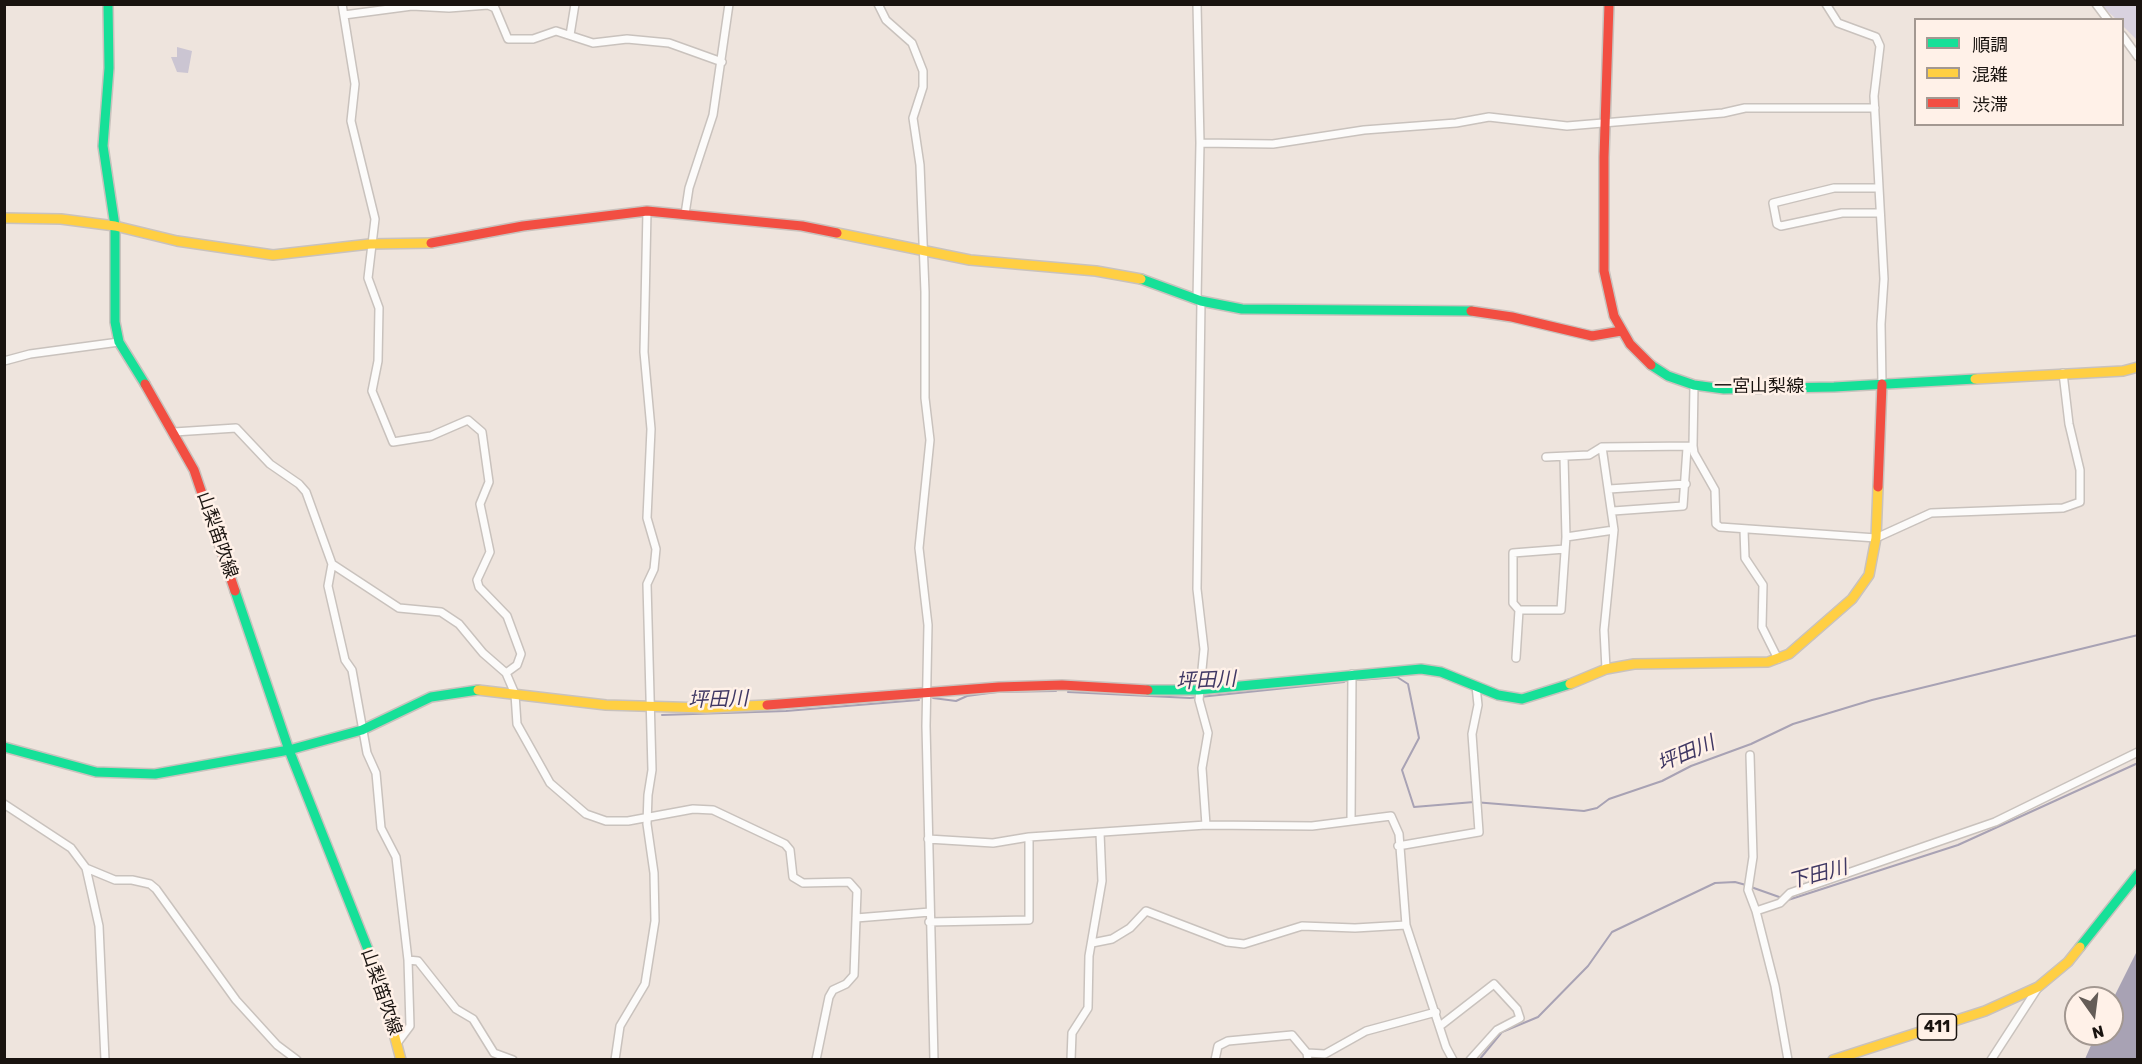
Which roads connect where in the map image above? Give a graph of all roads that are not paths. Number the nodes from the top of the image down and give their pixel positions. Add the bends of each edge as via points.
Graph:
1 (108, 4) edge
2 (342, 4) edge
3 (575, 4) edge
4 (729, 4) edge
5 (878, 4) edge
6 (1197, 4) edge
7 (1609, 4) edge
8 (1826, 4) edge
9 (2096, 4) edge
10 (344, 15) junction
11 (2106, 18) edge
12 (570, 35) junction
13 (2124, 38) edge
14 (2138, 57) edge
15 (722, 62) junction
16 (1875, 108) junction
17 (1607, 124) junction
18 (1200, 143) junction
19 (1879, 188) junction
20 (647, 211) junction
21 (1880, 213) junction
22 (686, 214) junction
23 (4, 218) edge
24 (115, 226) junction
25 (370, 244) junction
26 (923, 252) junction
27 (1199, 301) junction
28 (1622, 331) junction
29 (119, 342) junction
30 (4, 361) edge
31 (2138, 367) edge
32 (2063, 374) junction
33 (1882, 384) junction
34 (1694, 385) junction
35 (174, 432) junction
36 (1602, 447) junction
37 (1690, 447) junction
38 (1546, 457) dead end
39 (1564, 457) junction
40 (1686, 484) junction
41 (1609, 489) junction
42 (1612, 511) junction
43 (1614, 530) junction
44 (1744, 530) junction
45 (1566, 537) junction
46 (1876, 538) junction
47 (1565, 549) junction
48 (332, 564) junction
49 (1519, 610) junction
50 (1516, 658) dead end
51 (1778, 659) junction
52 (1606, 669) junction
53 (506, 673) junction
54 (1352, 674) junction
55 (1476, 686) junction
56 (927, 693) junction
57 (515, 694) junction
58 (1198, 694) junction
59 (650, 707) junction
60 (362, 730) junction
61 (4, 747) edge
62 (289, 750) junction
63 (2138, 752) edge
64 (1750, 755) dead end
65 (4, 804) edge
66 (647, 817) junction
67 (1351, 821) junction
68 (1206, 825) junction
69 (1100, 833) junction
70 (1029, 837) junction
71 (928, 839) junction
72 (1398, 846) junction
73 (86, 868) junction
74 (2138, 874) edge
75 (1756, 911) junction
76 (930, 912) junction
77 (856, 918) junction
78 (929, 922) junction
79 (1406, 925) junction
80 (1092, 944) junction
81 (408, 960) junction
82 (2038, 987) junction
83 (1436, 1012) junction
84 (1440, 1026) junction
85 (398, 1042) junction
86 (1307, 1056) edge
87 (105, 1059) edge
88 (297, 1059) edge
89 (401, 1059) edge
90 (513, 1059) edge
91 (615, 1059) edge
92 (816, 1059) edge
93 (934, 1059) edge
94 (1071, 1059) edge
95 (1215, 1059) edge
96 (1453, 1059) edge
97 (1470, 1059) edge
98 (1788, 1059) edge
99 (1833, 1059) edge
100 (1991, 1059) edge

1 - 24 main road, 山梨笛吹線 via 109,68 103,146
2 - 10 street
3 - 12 street
4 - 15 street
5 - 26 street via 886,20 912,43 922,64 923,87 913,118 920,165
6 - 18 street
7 - 17 main road, 一宮山梨線
8 - 16 street via 1838,23 1878,41
9 - 11 street
10 - 12 street via 412,6 488,5 495,8 508,39 533,39 555,32
10 - 25 street via 355,84 351,121 375,219
12 - 15 street via 593,43 627,39 669,43
13 - 14 street
15 - 22 street via 713,115 689,188
16 - 17 street via 1745,108
16 - 19 street
17 - 18 street via 1552,126 1489,117 1273,144
17 - 28 main road, 一宮山梨線 via 1604,271
18 - 27 street
19 - 21 street
19 - 21 street via 1834,188 1773,203 1777,224 1781,226 1842,213
20 - 22 main road
20 - 25 main road via 523,226 424,244
20 - 59 street via 644,352 651,429 647,518 657,549 647,584
21 - 33 street via 1884,279
22 - 26 main road via 802,226
23 - 24 main road via 61,219
24 - 25 main road via 177,241 273,255
24 - 29 main road, 山梨笛吹線 via 115,322
25 - 53 street via 368,278 379,308 378,361 372,391 393,442 431,436 468,420 482,432 489,482 480,504 490,552 477,580 507,616 521,654 517,665
26 - 27 main road via 1138,278
26 - 56 street via 925,398 930,440 919,548 928,625
27 - 28 main road via 1242,309 1467,309 1592,336
27 - 58 street via 1197,589 1203,649
28 - 34 main road, 一宮山梨線 via 1648,363 1668,376
29 - 30 street
29 - 35 main road, 山梨笛吹線
31 - 32 main road, 一宮山梨線
32 - 33 main road, 一宮山梨線
32 - 46 street via 2080,470 2080,502 2063,508 1931,513
33 - 34 main road, 一宮山梨線 via 1724,389
33 - 46 main road
34 - 37 street
35 - 48 street via 236,428 243,433 270,464 306,492
35 - 62 main road, 山梨笛吹線 via 204,496
36 - 37 street
36 - 39 street via 1589,455
36 - 41 street
37 - 40 street
37 - 44 street via 1715,490 1716,524
38 - 39 street
39 - 45 street
40 - 41 street
40 - 42 street via 1683,506
41 - 42 street
42 - 43 street
43 - 45 street
43 - 52 street via 1604,630
44 - 46 street
44 - 51 street via 1745,558 1763,585 1762,627
45 - 47 street
46 - 51 main road via 1874,559 1862,588 1804,643
47 - 49 street via 1561,610
47 - 49 street via 1514,553 1512,603
48 - 53 street via 399,608 441,612 459,624
48 - 60 street via 328,586 345,660 352,670
49 - 50 street
51 - 52 main road via 1733,664 1644,663
52 - 55 main road via 1559,689 1522,699
53 - 57 street
54 - 55 main road via 1421,669 1441,672
54 - 58 main road
54 - 67 street
55 - 72 street via 1478,705 1472,734 1479,832
56 - 58 main road via 1062,685
56 - 59 main road via 771,705
56 - 71 street
57 - 59 main road
57 - 60 main road via 472,689 450,692 418,702
57 - 66 street via 517,724 550,783 586,814 606,821
58 - 68 street via 1208,733 1202,768
59 - 66 street via 652,770
60 - 62 main road
60 - 81 street via 375,773 381,828 396,857
61 - 62 main road via 96,772 135,775
62 - 85 main road, 山梨笛吹線 via 380,981
63 - 75 street via 1995,822 1790,893 1780,903
64 - 75 street via 1753,857 1748,880
65 - 73 street via 71,848
66 - 77 street via 693,809 724,814 785,844 790,850 794,877 803,883 849,882 857,891
66 - 91 street via 654,873 653,945 645,984 618,1032
67 - 68 street via 1312,826
67 - 72 street via 1390,816 1399,834
68 - 69 street
69 - 70 street
69 - 80 street via 1102,881
70 - 71 street via 993,843
70 - 78 street via 1029,920
71 - 76 street
72 - 79 street
73 - 87 street via 99,926
73 - 88 street via 115,880 132,880 156,889 236,1000 277,1045
74 - 82 main road, 411 via 2068,962
75 - 98 street
76 - 77 street
76 - 78 street
77 - 92 street via 854,975 829,997
78 - 93 street
79 - 80 street via 1302,926 1244,944 1227,942 1146,911 1130,928 1112,939
79 - 83 street
80 - 94 street via 1088,1008 1072,1033
81 - 85 street via 410,1026
81 - 90 street via 418,960 456,1009 473,1019 494,1053
82 - 99 main road, 411 via 1984,1011
82 - 100 street
83 - 84 street
83 - 86 street via 1366,1031 1325,1054
84 - 96 street
84 - 97 street via 1494,984 1520,1018 1497,1030
85 - 89 main road, 山梨笛吹線
86 - 95 street via 1292,1035 1228,1041 1218,1046

